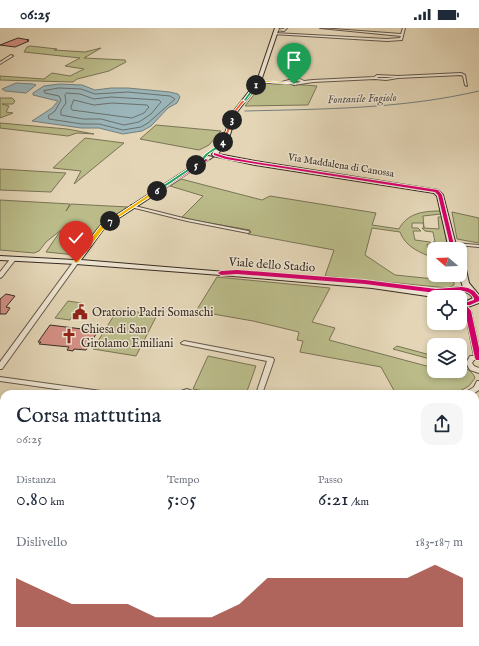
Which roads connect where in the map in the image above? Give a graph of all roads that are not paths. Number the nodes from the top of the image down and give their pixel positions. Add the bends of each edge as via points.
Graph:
1 (242, 28) edge
2 (286, 28) edge
3 (321, 28) edge
4 (404, 28) edge
5 (255, 29) edge
6 (275, 31) edge
7 (401, 35) junction
8 (12, 56) dead end
9 (0, 63) edge
10 (259, 81) junction
11 (466, 85) dead end
12 (210, 156) junction
13 (424, 188) junction
14 (446, 203) junction
15 (133, 206) junction
16 (445, 216) junction
17 (451, 230) junction
18 (248, 232) dead end
19 (453, 242) edge
20 (467, 246) edge
21 (479, 246) edge
22 (0, 258) edge
23 (13, 259) junction
24 (76, 262) junction
25 (0, 276) edge
26 (465, 282) edge
27 (427, 291) edge
28 (475, 297) edge
29 (468, 311) joint
30 (184, 343) dead end
31 (479, 358) edge
32 (0, 367) edge
33 (479, 371) edge
34 (0, 379) edge
35 (79, 390) edge
36 (261, 390) edge

1 - 5 street
2 - 6 street
3 - 7 street
4 - 7 street
6 - 7 street via 380,40 401,39
6 - 10 street
8 - 9 street
10 - 11 street via 281,83 461,74 464,75
10 - 12 street via 235,112 221,146
12 - 13 street, Via Maddalena di Canossa
12 - 15 street
13 - 14 street, Via Maddalena di Canossa via 442,192
13 - 16 street, Via Maddalena di Canossa via 439,193
14 - 16 street
14 - 17 street, Via Maddalena di Canossa
15 - 18 street
15 - 24 street via 103,226
16 - 17 street, Via Maddalena di Canossa
17 - 19 street
20 - 21 street
22 - 23 street, Viale dello Stadio
23 - 24 street, Viale dello Stadio
23 - 25 street
24 - 27 street, Viale dello Stadio via 221,272
24 - 32 street
26 - 28 street
28 - 29 street
29 - 31 street
30 - 36 street via 272,360
31 - 33 street via 470,360 469,364
34 - 35 street

